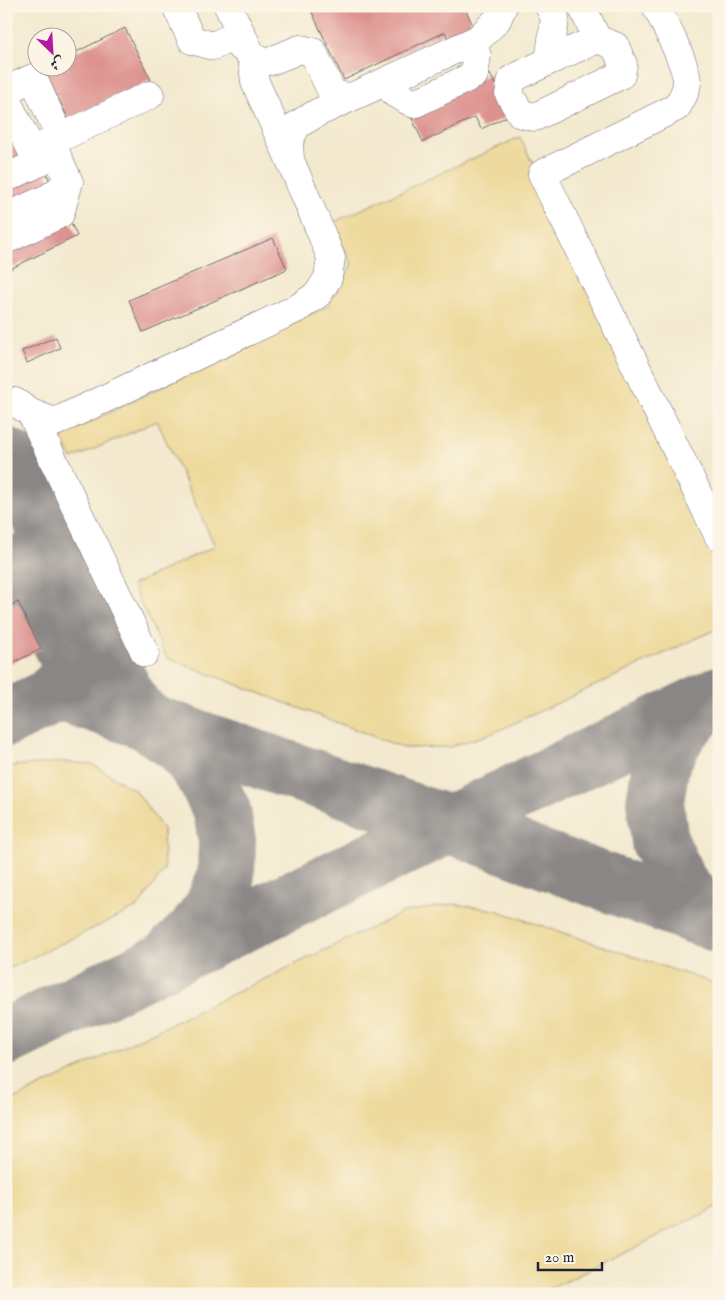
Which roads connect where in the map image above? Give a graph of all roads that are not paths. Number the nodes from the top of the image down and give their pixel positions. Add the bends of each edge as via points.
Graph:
1 (176, 6) edge
2 (228, 6) edge
3 (503, 6) edge
4 (580, 6) edge
5 (656, 6) edge
6 (552, 12) edge
7 (596, 39) junction
8 (549, 62) junction
9 (259, 66) junction
10 (6, 90) edge
11 (150, 95) dead end
12 (352, 97) junction
13 (6, 99) edge
14 (48, 143) junction
15 (290, 160) junction
16 (6, 178) edge
17 (69, 182) junction
18 (6, 217) edge
19 (6, 240) edge
20 (6, 401) edge
21 (44, 427) junction
22 (719, 536) edge
23 (145, 653) dead end

1 - 9 lane via 192,40 212,46 230,38
2 - 9 lane
3 - 12 lane via 497,20 478,39 474,48 391,87
4 - 6 lane
4 - 7 lane
5 - 22 lane via 684,65 688,83 677,107 542,174
6 - 8 lane
7 - 8 lane
7 - 8 lane via 615,46 623,64 621,75 535,117 521,114 510,94 512,79
9 - 12 lane via 300,48 313,52 333,95
9 - 15 lane
10 - 14 lane via 33,78
11 - 14 lane
12 - 15 lane via 297,125 289,141
13 - 14 lane
14 - 16 lane via 38,162
14 - 17 lane
15 - 21 lane via 330,258 328,278 318,294 298,308
17 - 18 lane via 50,197
17 - 19 lane via 60,214
20 - 21 lane via 15,402
21 - 23 lane

